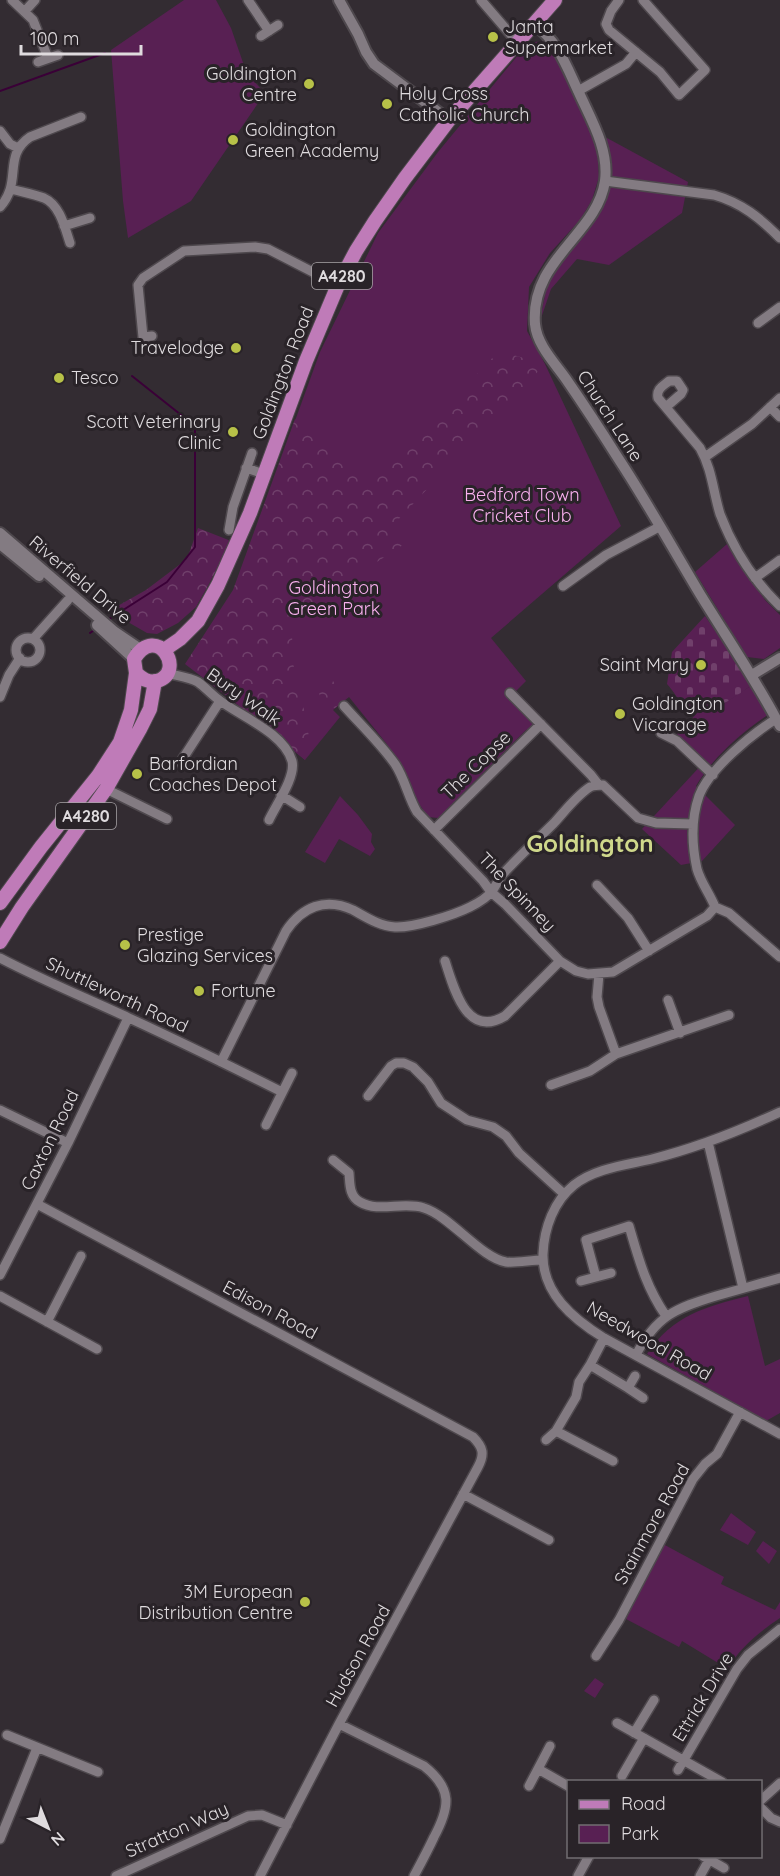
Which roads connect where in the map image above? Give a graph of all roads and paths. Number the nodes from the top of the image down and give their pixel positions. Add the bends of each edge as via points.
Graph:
1 (12, 0) edge
2 (35, 0) edge
3 (248, 0) edge
4 (339, 0) edge
5 (481, 0) edge
6 (555, 0) edge
7 (619, 0) edge
8 (642, 0) edge
9 (25, 11) junction
10 (534, 24) junction
11 (278, 25) dead end
12 (518, 43) junction
13 (636, 52) junction
14 (38, 62) dead end
15 (578, 91) junction
16 (81, 117) dead end
17 (449, 120) junction
18 (0, 130) edge
19 (18, 148) junction
20 (605, 181) junction
21 (11, 189) junction
22 (0, 207) edge
23 (90, 218) dead end
24 (64, 226) junction
25 (780, 238) edge
26 (70, 243) dead end
27 (338, 285) junction
28 (780, 307) edge
29 (758, 323) dead end
30 (152, 336) dead end
31 (780, 398) edge
32 (666, 407) dead end
33 (770, 407) junction
34 (780, 417) edge
35 (252, 453) dead end
36 (705, 457) junction
37 (246, 468) junction
38 (264, 474) junction
39 (233, 507) junction
40 (250, 513) junction
41 (659, 527) junction
42 (228, 530) dead end
43 (0, 533) edge
44 (0, 544) edge
45 (780, 560) edge
46 (755, 578) junction
47 (563, 586) dead end
48 (68, 600) junction
49 (780, 606) edge
50 (113, 634) junction
51 (33, 639) junction
52 (164, 650) junction
53 (133, 655) junction
54 (20, 658) junction
55 (780, 658) edge
56 (752, 675) junction
57 (161, 677) junction
58 (510, 693) dead end
59 (0, 697) edge
60 (220, 701) junction
61 (344, 706) dead end
62 (778, 722) edge
63 (541, 724) junction
64 (661, 733) dead end
65 (180, 763) dead end
66 (713, 775) junction
67 (598, 784) junction
68 (106, 789) junction
69 (281, 795) junction
70 (300, 807) dead end
71 (167, 819) dead end
72 (269, 820) dead end
73 (693, 824) junction
74 (434, 830) junction
75 (597, 885) dead end
76 (491, 892) junction
77 (0, 903) edge
78 (715, 907) junction
79 (0, 942) edge
80 (649, 951) junction
81 (780, 957) edge
82 (0, 958) edge
83 (560, 960) junction
84 (445, 961) dead end
85 (599, 974) junction
86 (668, 1000) dead end
87 (730, 1005) dead end
88 (729, 1015) junction
89 (128, 1018) junction
90 (737, 1023) dead end
91 (680, 1033) junction
92 (616, 1054) junction
93 (221, 1062) junction
94 (292, 1073) dead end
95 (551, 1085) dead end
96 (282, 1092) junction
97 (368, 1096) dead end
98 (0, 1110) edge
99 (780, 1112) edge
100 (266, 1125) dead end
101 (708, 1142) junction
102 (68, 1143) junction
103 (333, 1160) dead end
104 (564, 1194) junction
105 (37, 1204) junction
106 (81, 1256) dead end
107 (543, 1260) junction
108 (611, 1273) dead end
109 (0, 1275) edge
110 (596, 1277) junction
111 (780, 1278) edge
112 (581, 1281) dead end
113 (743, 1288) junction
114 (0, 1296) edge
115 (666, 1316) junction
116 (48, 1322) junction
117 (604, 1338) junction
118 (97, 1348) dead end
119 (636, 1355) junction
120 (590, 1365) junction
121 (635, 1376) dead end
122 (628, 1388) junction
123 (643, 1398) dead end
124 (740, 1412) junction
125 (556, 1431) junction
126 (780, 1434) edge
127 (546, 1440) dead end
128 (483, 1451) joint
129 (613, 1461) dead end
130 (463, 1494) junction
131 (549, 1540) dead end
132 (780, 1629) edge
133 (597, 1656) dead end
134 (654, 1700) dead end
135 (339, 1724) junction
136 (621, 1728) dead end
137 (634, 1733) junction
138 (7, 1736) dead end
139 (644, 1738) junction
140 (550, 1746) dead end
141 (37, 1748) junction
142 (684, 1761) junction
143 (538, 1769) junction
144 (678, 1770) dead end
145 (98, 1772) dead end
146 (622, 1776) dead end
147 (718, 1780) edge
148 (780, 1783) edge
149 (567, 1785) edge
150 (529, 1786) dead end
151 (762, 1799) edge
152 (762, 1809) edge
153 (780, 1822) edge
154 (287, 1825) junction
155 (0, 1839) edge
156 (588, 1858) edge
157 (706, 1858) edge
158 (724, 1868) dead end
159 (116, 1876) edge
160 (260, 1876) edge
161 (414, 1876) edge
162 (578, 1876) edge
163 (700, 1876) edge

1 - 9 street
2 - 9 street
3 - 11 street via 265,34
4 - 17 street via 374,64
5 - 12 street
6 - 10 main road, Goldington Road / A4280
7 - 13 street via 606,24
8 - 13 street via 705,70 679,95
9 - 14 street via 53,56
10 - 12 main road, Goldington Road / A4280
10 - 15 street via 557,45
12 - 17 main road, Goldington Road / A4280
13 - 15 street via 626,64
15 - 20 street via 602,146
16 - 19 street via 30,136
17 - 27 main road, Goldington Road / A4280 via 375,221
18 - 19 street
19 - 21 street
20 - 25 street via 714,195 739,204
20 - 41 street, Church Lane via 589,216 540,286 535,306 537,336 621,461
21 - 22 street
21 - 24 street via 52,203
23 - 24 street
24 - 26 street
27 - 30 street via 268,249 184,251 138,285 143,337
27 - 38 main road, Goldington Road / A4280
28 - 29 street
31 - 33 street
32 - 36 street
33 - 34 street
33 - 36 street
35 - 37 street, Goldington Road
36 - 46 street via 727,529
37 - 38 street
37 - 39 street, Goldington Road
38 - 40 main road, Goldington Road / A4280
39 - 40 street
39 - 42 street, Goldington Road
40 - 52 main road, Goldington Road / A4280 via 198,621
41 - 47 street via 606,555
41 - 56 street, Church Lane
43 - 50 street, Riverfield Drive
44 - 48 street, Riverfield Drive
45 - 46 street
46 - 49 street
48 - 50 street, Riverfield Drive
48 - 51 street
50 - 53 street, Riverfield Drive
51 - 54 street via 22,639 17,644
51 - 54 street via 39,645 38,657 27,662
52 - 53 main road via 148,645
52 - 57 main road via 170,660
53 - 57 main road via 141,678 148,681
53 - 77 main road, A4280 via 131,710 120,742
54 - 59 street
55 - 56 street
56 - 62 street, Church Lane
57 - 60 street, Bury Walk via 198,682
57 - 68 main road, A4280 via 150,709
58 - 63 street
60 - 65 street
60 - 69 street, Bury Walk via 275,737 285,748 292,771
61 - 74 street, The Spinney via 395,765 409,799
62 - 66 street via 746,740
63 - 67 street
63 - 74 street, The Copse
64 - 66 street via 677,741
66 - 73 street via 700,794
67 - 73 street via 638,818 656,823
67 - 76 street via 590,787 500,876
68 - 71 street
68 - 79 main road, A4280
69 - 70 street
69 - 72 street, Bury Walk
73 - 78 street via 698,870
74 - 76 street, The Spinney
75 - 80 street via 628,918
76 - 83 street, The Spinney
76 - 93 street via 468,908 406,926 382,925 338,905 324,904 302,912 285,931
78 - 80 street via 707,916
78 - 81 street via 729,913
80 - 85 street via 613,972
82 - 89 street, Shuttleworth Road
83 - 84 street via 504,1016 488,1022 478,1020 464,1008
83 - 85 street, The Spinney via 576,971
85 - 92 street via 599,1007
86 - 91 street
87 - 88 street
88 - 90 street
88 - 91 street
89 - 93 street, Shuttleworth Road
89 - 102 street, Caxton Road
91 - 92 street
92 - 95 street via 590,1071
93 - 96 street, Shuttleworth Road
94 - 96 street
96 - 100 street
97 - 104 street via 391,1066 404,1063 413,1067 441,1103 467,1120 493,1127 506,1136
98 - 102 street
99 - 101 street, Needwood Road
101 - 104 street, Needwood Road via 595,1174
101 - 113 street
102 - 105 street, Caxton Road
103 - 107 street via 350,1173 352,1195 357,1201 373,1207 423,1207 505,1262
104 - 107 street, Needwood Road via 547,1226
105 - 109 street, Caxton Road
105 - 128 street, Edison Road via 473,1437
106 - 116 street
107 - 117 street, Needwood Road via 551,1291 587,1328
108 - 110 street
110 - 112 street
110 - 115 street via 586,1240 629,1226 644,1276
111 - 113 street
113 - 115 street via 682,1306
114 - 116 street
115 - 119 street via 652,1329
116 - 118 street
117 - 119 street, Needwood Road
117 - 120 street
119 - 124 street, Needwood Road
120 - 122 street
120 - 125 street
121 - 122 street
122 - 123 street
124 - 126 street, Needwood Road
124 - 133 street, Stainmore Road via 717,1454 693,1479
125 - 127 street
125 - 129 street
128 - 130 street, Hudson Road
130 - 131 street
130 - 135 street, Hudson Road
132 - 142 street, Ettrick Drive via 737,1669
134 - 137 street
135 - 154 street, Hudson Road
135 - 161 street via 424,1766 442,1784 447,1806 444,1819
136 - 137 street
137 - 139 street
138 - 141 street
139 - 142 street
139 - 146 street
140 - 143 street
141 - 145 street
141 - 155 street
142 - 144 street, Ettrick Drive
142 - 147 street
143 - 149 street
143 - 150 street
148 - 151 street
152 - 153 street
154 - 159 street, Stratton Way via 262,1815 248,1816
154 - 160 street, Hudson Road
156 - 162 street
157 - 158 street
157 - 163 street

